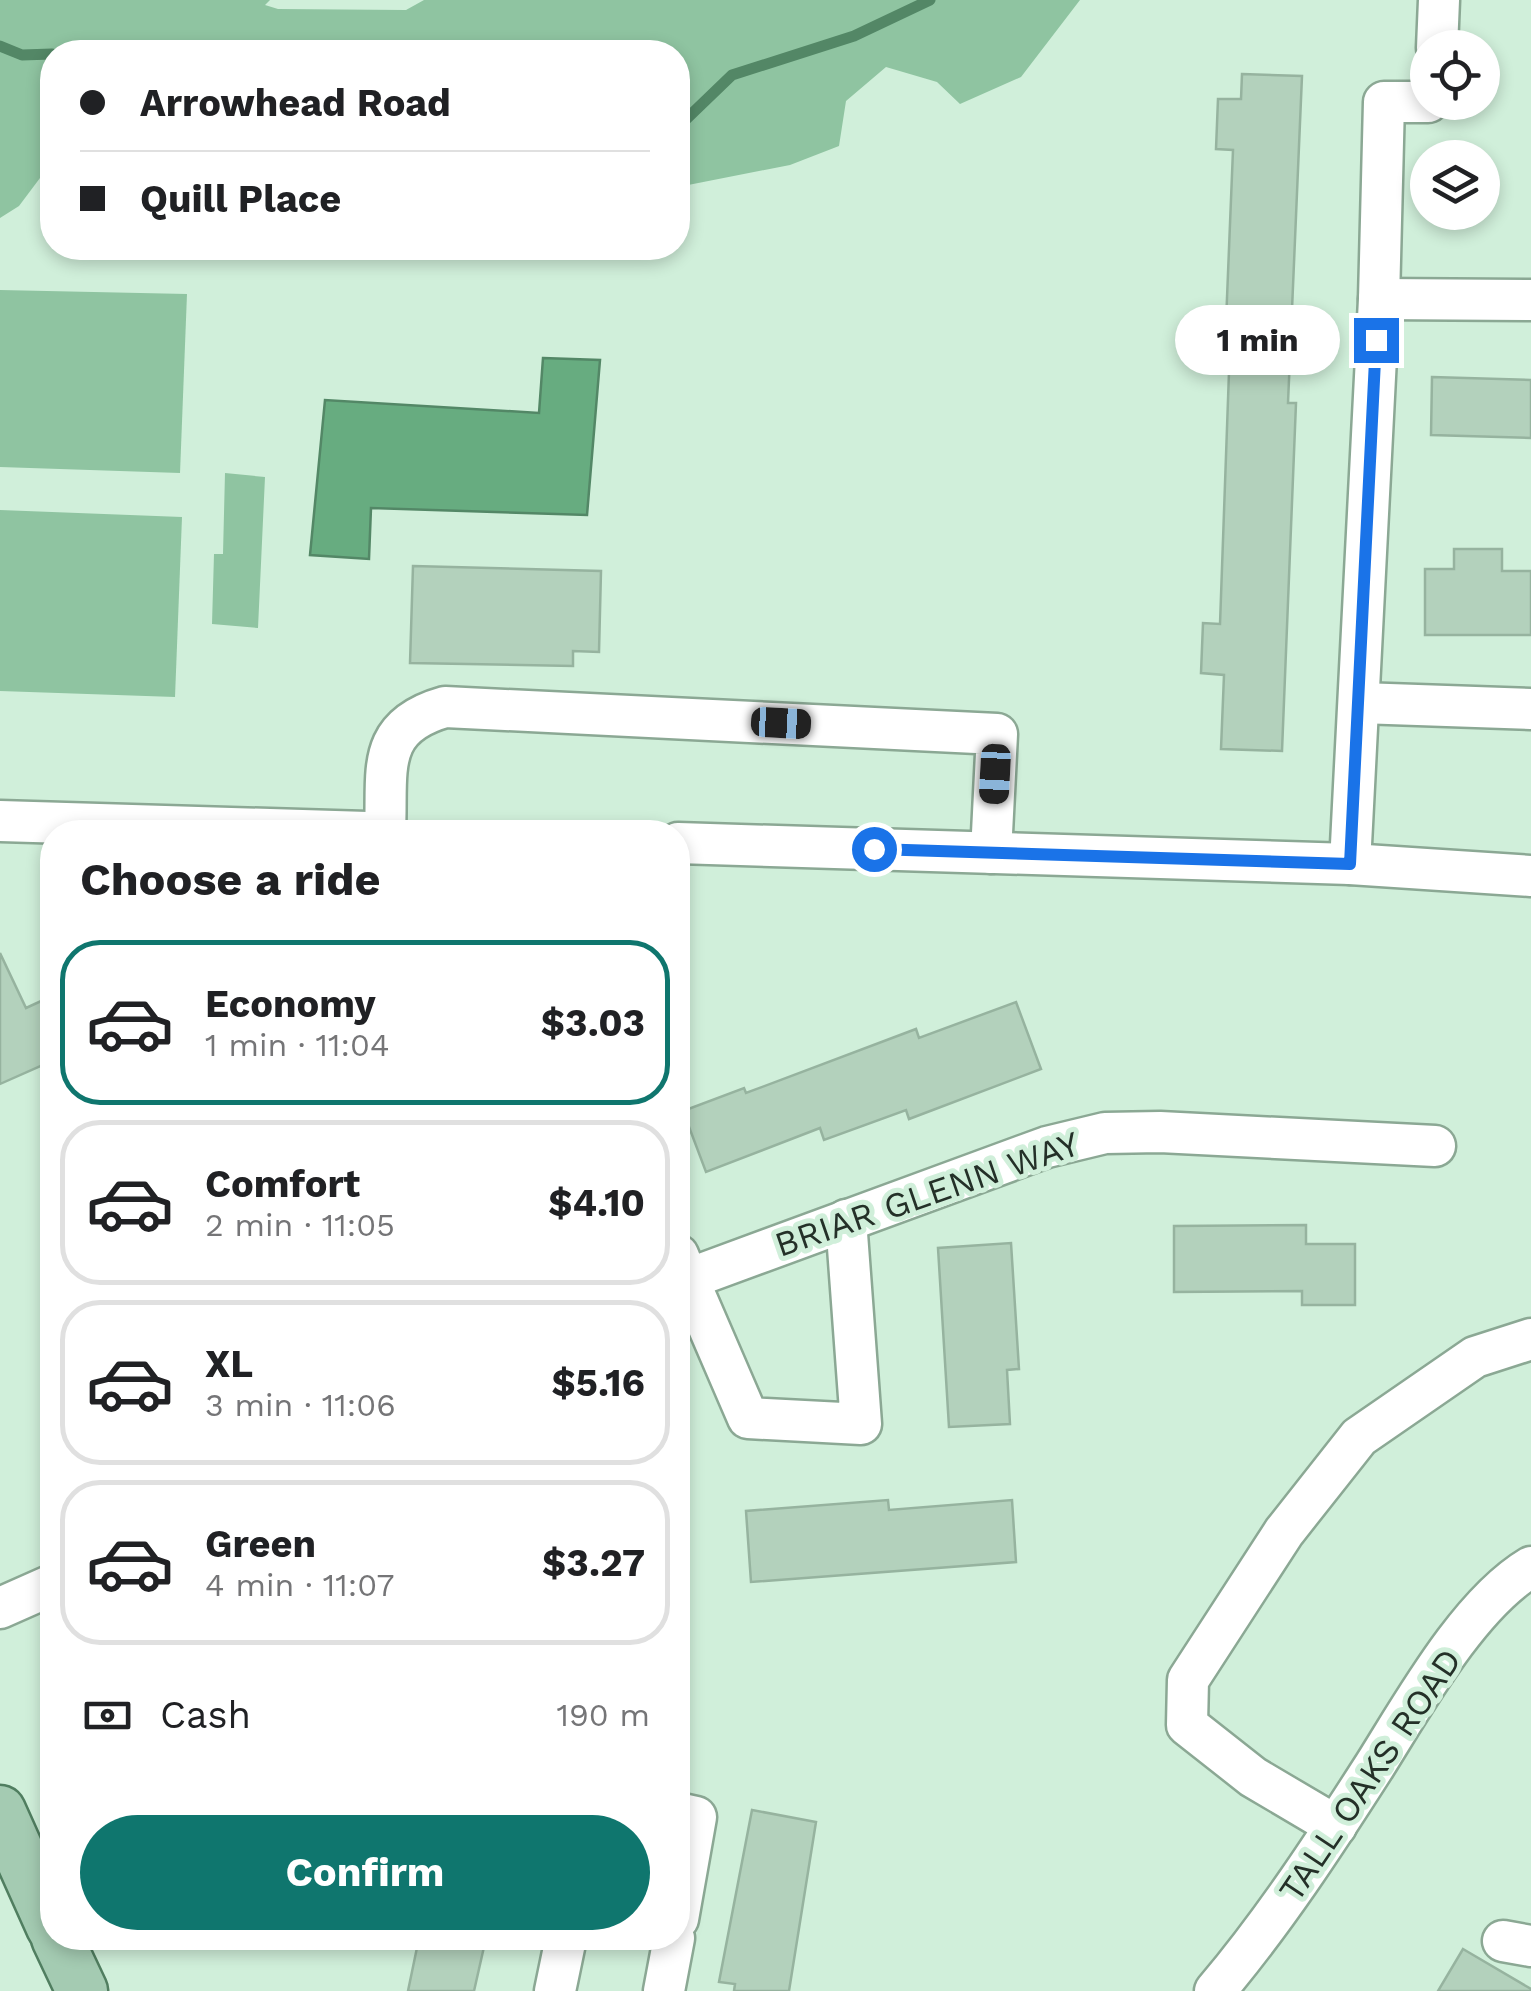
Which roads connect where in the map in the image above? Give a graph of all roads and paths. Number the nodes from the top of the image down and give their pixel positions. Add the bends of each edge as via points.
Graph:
1 (1439, 0) edge
2 (1438, 30) edge
3 (1410, 102) edge
4 (1379, 298) junction
5 (1531, 300) edge
6 (1360, 703) junction
7 (1531, 709) edge
8 (385, 820) edge
9 (0, 821) edge
10 (40, 822) edge
11 (690, 843) edge
12 (991, 853) junction
13 (1350, 864) junction
14 (1531, 876) edge
15 (1435, 1146) dead end
16 (846, 1220) junction
17 (690, 1265) edge
18 (690, 1283) edge
19 (1531, 1340) edge
20 (1531, 1567) edge
21 (40, 1590) edge
22 (0, 1608) edge
23 (0, 1812) edge
24 (690, 1815) edge
25 (1336, 1826) junction
26 (690, 1851) edge
27 (40, 1900) edge
28 (63, 1950) edge
29 (564, 1950) edge
30 (672, 1950) edge
31 (82, 1991) edge
32 (555, 1991) edge
33 (664, 1991) edge
34 (1215, 1991) edge

1 - 2 street
3 - 4 street via 1384,102
4 - 5 street
4 - 6 street
6 - 7 street
6 - 13 street
8 - 12 street via 388,753 398,731 422,713 445,707 997,734
9 - 10 street
11 - 12 street
12 - 13 street
13 - 14 street
15 - 16 street, BRIAR GLENN WAY via 1105,1133 1047,1147
16 - 17 street, BRIAR GLENN WAY
16 - 18 street via 861,1424 748,1418
19 - 25 street via 1475,1356 1359,1438 1284,1532 1188,1680 1187,1725 1253,1778
20 - 25 street, TALL OAKS ROAD via 1508,1580 1440,1664
21 - 22 street
23 - 27 main road
24 - 26 street via 696,1817
25 - 34 street, TALL OAKS ROAD via 1264,1934
28 - 31 main road
29 - 32 street
30 - 33 street

